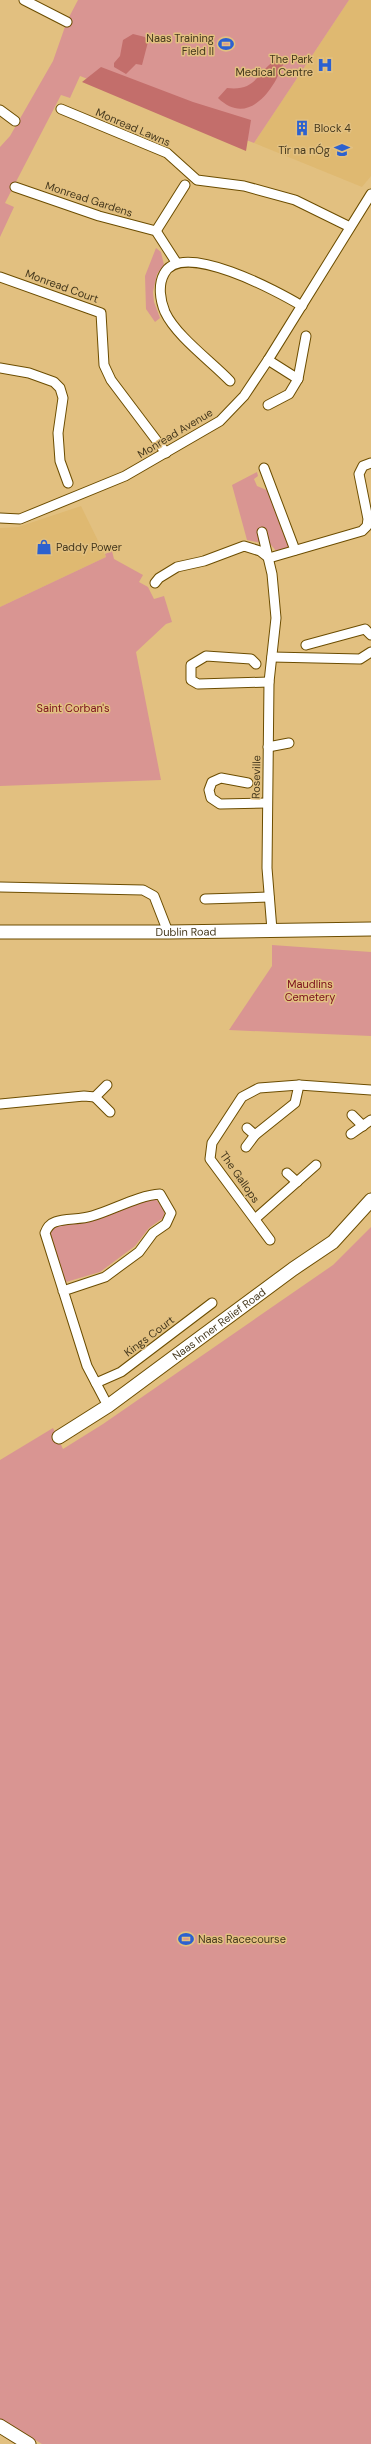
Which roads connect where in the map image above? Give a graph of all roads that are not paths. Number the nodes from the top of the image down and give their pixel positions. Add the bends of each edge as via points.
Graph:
1 (24, 0) edge
2 (67, 22) dead end
3 (61, 109) dead end
4 (0, 110) edge
5 (15, 121) dead end
6 (185, 184) dead end
7 (15, 187) dead end
8 (371, 194) edge
9 (350, 227) junction
10 (156, 231) junction
11 (176, 262) junction
12 (0, 277) edge
13 (302, 306) junction
14 (306, 336) dead end
15 (268, 360) junction
16 (0, 368) edge
17 (298, 379) junction
18 (230, 381) dead end
19 (268, 405) dead end
20 (166, 453) junction
21 (371, 463) edge
22 (264, 468) dead end
23 (68, 483) dead end
24 (0, 518) edge
25 (262, 532) dead end
26 (295, 550) junction
27 (269, 558) junction
28 (155, 583) dead end
29 (371, 635) edge
30 (306, 645) dead end
31 (371, 652) edge
32 (272, 657) junction
33 (256, 664) dead end
34 (269, 682) junction
35 (289, 743) dead end
36 (268, 747) junction
37 (248, 783) dead end
38 (268, 803) junction
39 (0, 887) edge
40 (269, 897) junction
41 (205, 899) dead end
42 (371, 929) edge
43 (272, 930) junction
44 (0, 932) edge
45 (168, 932) junction
46 (107, 1085) dead end
47 (299, 1085) junction
48 (371, 1090) edge
49 (95, 1097) junction
50 (0, 1104) edge
51 (110, 1112) dead end
52 (352, 1115) dead end
53 (371, 1120) edge
54 (363, 1126) junction
55 (247, 1128) dead end
56 (351, 1134) dead end
57 (255, 1136) junction
58 (246, 1147) dead end
59 (316, 1165) dead end
60 (287, 1173) dead end
61 (296, 1182) junction
62 (371, 1200) edge
63 (255, 1219) junction
64 (270, 1240) dead end
65 (63, 1291) junction
66 (212, 1303) dead end
67 (96, 1383) junction
68 (108, 1406) junction
69 (58, 1437) dead end
70 (0, 2426) edge
71 (29, 2444) edge

1 - 2 street
3 - 9 street, Monread Lawns via 167,153 197,180 244,186 296,200
4 - 5 street
6 - 10 street
7 - 10 street, Monread Gardens via 99,216
8 - 9 street, Monread Avenue
9 - 13 street, Monread Avenue
10 - 11 street
11 - 13 street via 192,261 226,270 274,290
11 - 18 street via 165,270 160,281 160,296 166,313 182,335
12 - 20 street, Monread Court via 101,313 104,366 111,380
13 - 15 street, Monread Avenue
14 - 17 street
15 - 17 street
15 - 20 street, Monread Avenue via 244,396 220,421
16 - 23 street via 29,373 54,382 60,388 63,398 58,433 60,461
17 - 19 street via 289,394
20 - 24 street, Monread Avenue via 125,476 20,519
21 - 26 street via 363,466 359,474 368,519 367,526 362,531
22 - 26 street
25 - 27 street, Roseville
26 - 27 street
27 - 28 street via 260,551 244,546 204,561 176,567 158,578
27 - 32 street, Roseville via 276,618
29 - 30 street via 365,628
31 - 32 street via 360,659
32 - 34 street, Roseville
33 - 34 street via 251,659 206,656 191,665 191,680 198,684
34 - 36 street, Roseville
35 - 36 street
36 - 38 street, Roseville
37 - 38 street via 221,778 212,782 209,790 211,798 220,804
38 - 40 street, Roseville via 266,868
39 - 45 street via 143,890 154,896
40 - 41 street
40 - 43 street, Roseville
42 - 43 street, Dublin Road
43 - 45 street, Dublin Road
44 - 45 street, Dublin Road
46 - 49 street
47 - 48 street, The Gallops
47 - 57 street, The Gallops via 295,1103
47 - 63 street, The Gallops via 259,1088 242,1097 212,1143 210,1159
49 - 50 street
49 - 51 street
52 - 54 street
53 - 54 street
54 - 56 street
55 - 57 street
57 - 58 street, The Gallops
59 - 61 street, The Gallops
60 - 61 street
61 - 63 street, The Gallops
62 - 68 street, Naas Inner Relief Road via 333,1242
63 - 64 street, The Gallops
65 - 65 street via 44,1233 48,1226 54,1222 90,1217 127,1204 146,1194 160,1194 172,1213 166,1224 153,1233 139,1252 105,1277
65 - 67 street via 87,1366
66 - 67 street, Kings Court via 121,1372
67 - 68 street
68 - 69 street, Naas Inner Relief Road
70 - 71 street

